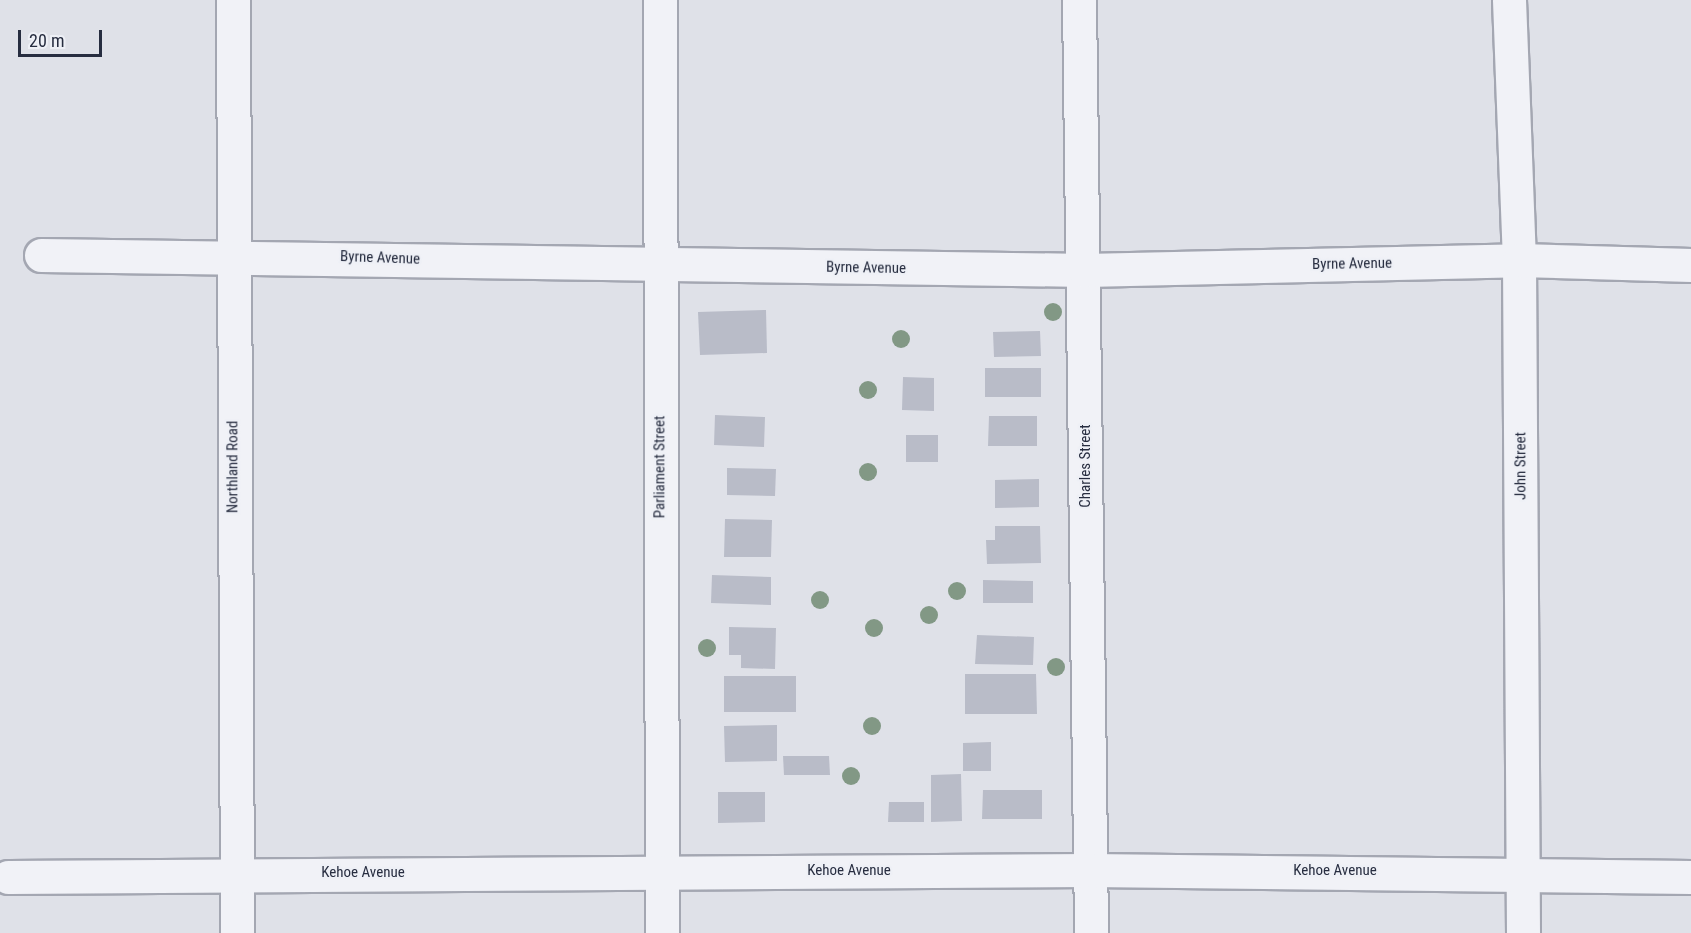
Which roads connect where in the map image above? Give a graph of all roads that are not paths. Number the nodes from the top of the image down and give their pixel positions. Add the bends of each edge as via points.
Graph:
1 (233, 0) edge
2 (660, 0) edge
3 (1079, 0) edge
4 (1509, 0) edge
5 (232, 254) junction
6 (41, 255) dead end
7 (1519, 260) junction
8 (1691, 265) edge
9 (660, 266) junction
10 (1085, 270) junction
11 (1090, 870) junction
12 (661, 871) junction
13 (1523, 872) junction
14 (236, 874) junction
15 (8, 877) dead end
16 (1691, 877) edge
17 (237, 933) edge
18 (663, 933) edge
19 (1091, 933) edge
20 (1523, 933) edge

1 - 5 street, Northland Road
2 - 9 street, Parliament Street
3 - 10 street, Charles Street
4 - 7 street, John Street
5 - 6 street, Byrne Avenue
5 - 9 street, Byrne Avenue
5 - 14 street, Northland Road
7 - 8 street, Byrne Avenue
7 - 10 street, Byrne Avenue
7 - 13 street, John Street
9 - 10 street, Byrne Avenue
9 - 12 street, Parliament Street
10 - 11 street, Charles Street
11 - 12 street, Kehoe Avenue
11 - 13 street, Kehoe Avenue
11 - 19 street, Charles Street
12 - 14 street, Kehoe Avenue
12 - 18 street, Parliament Street
13 - 16 street, Kehoe Avenue
13 - 20 street, John Street
14 - 15 street, Kehoe Avenue
14 - 17 street, Northland Road

